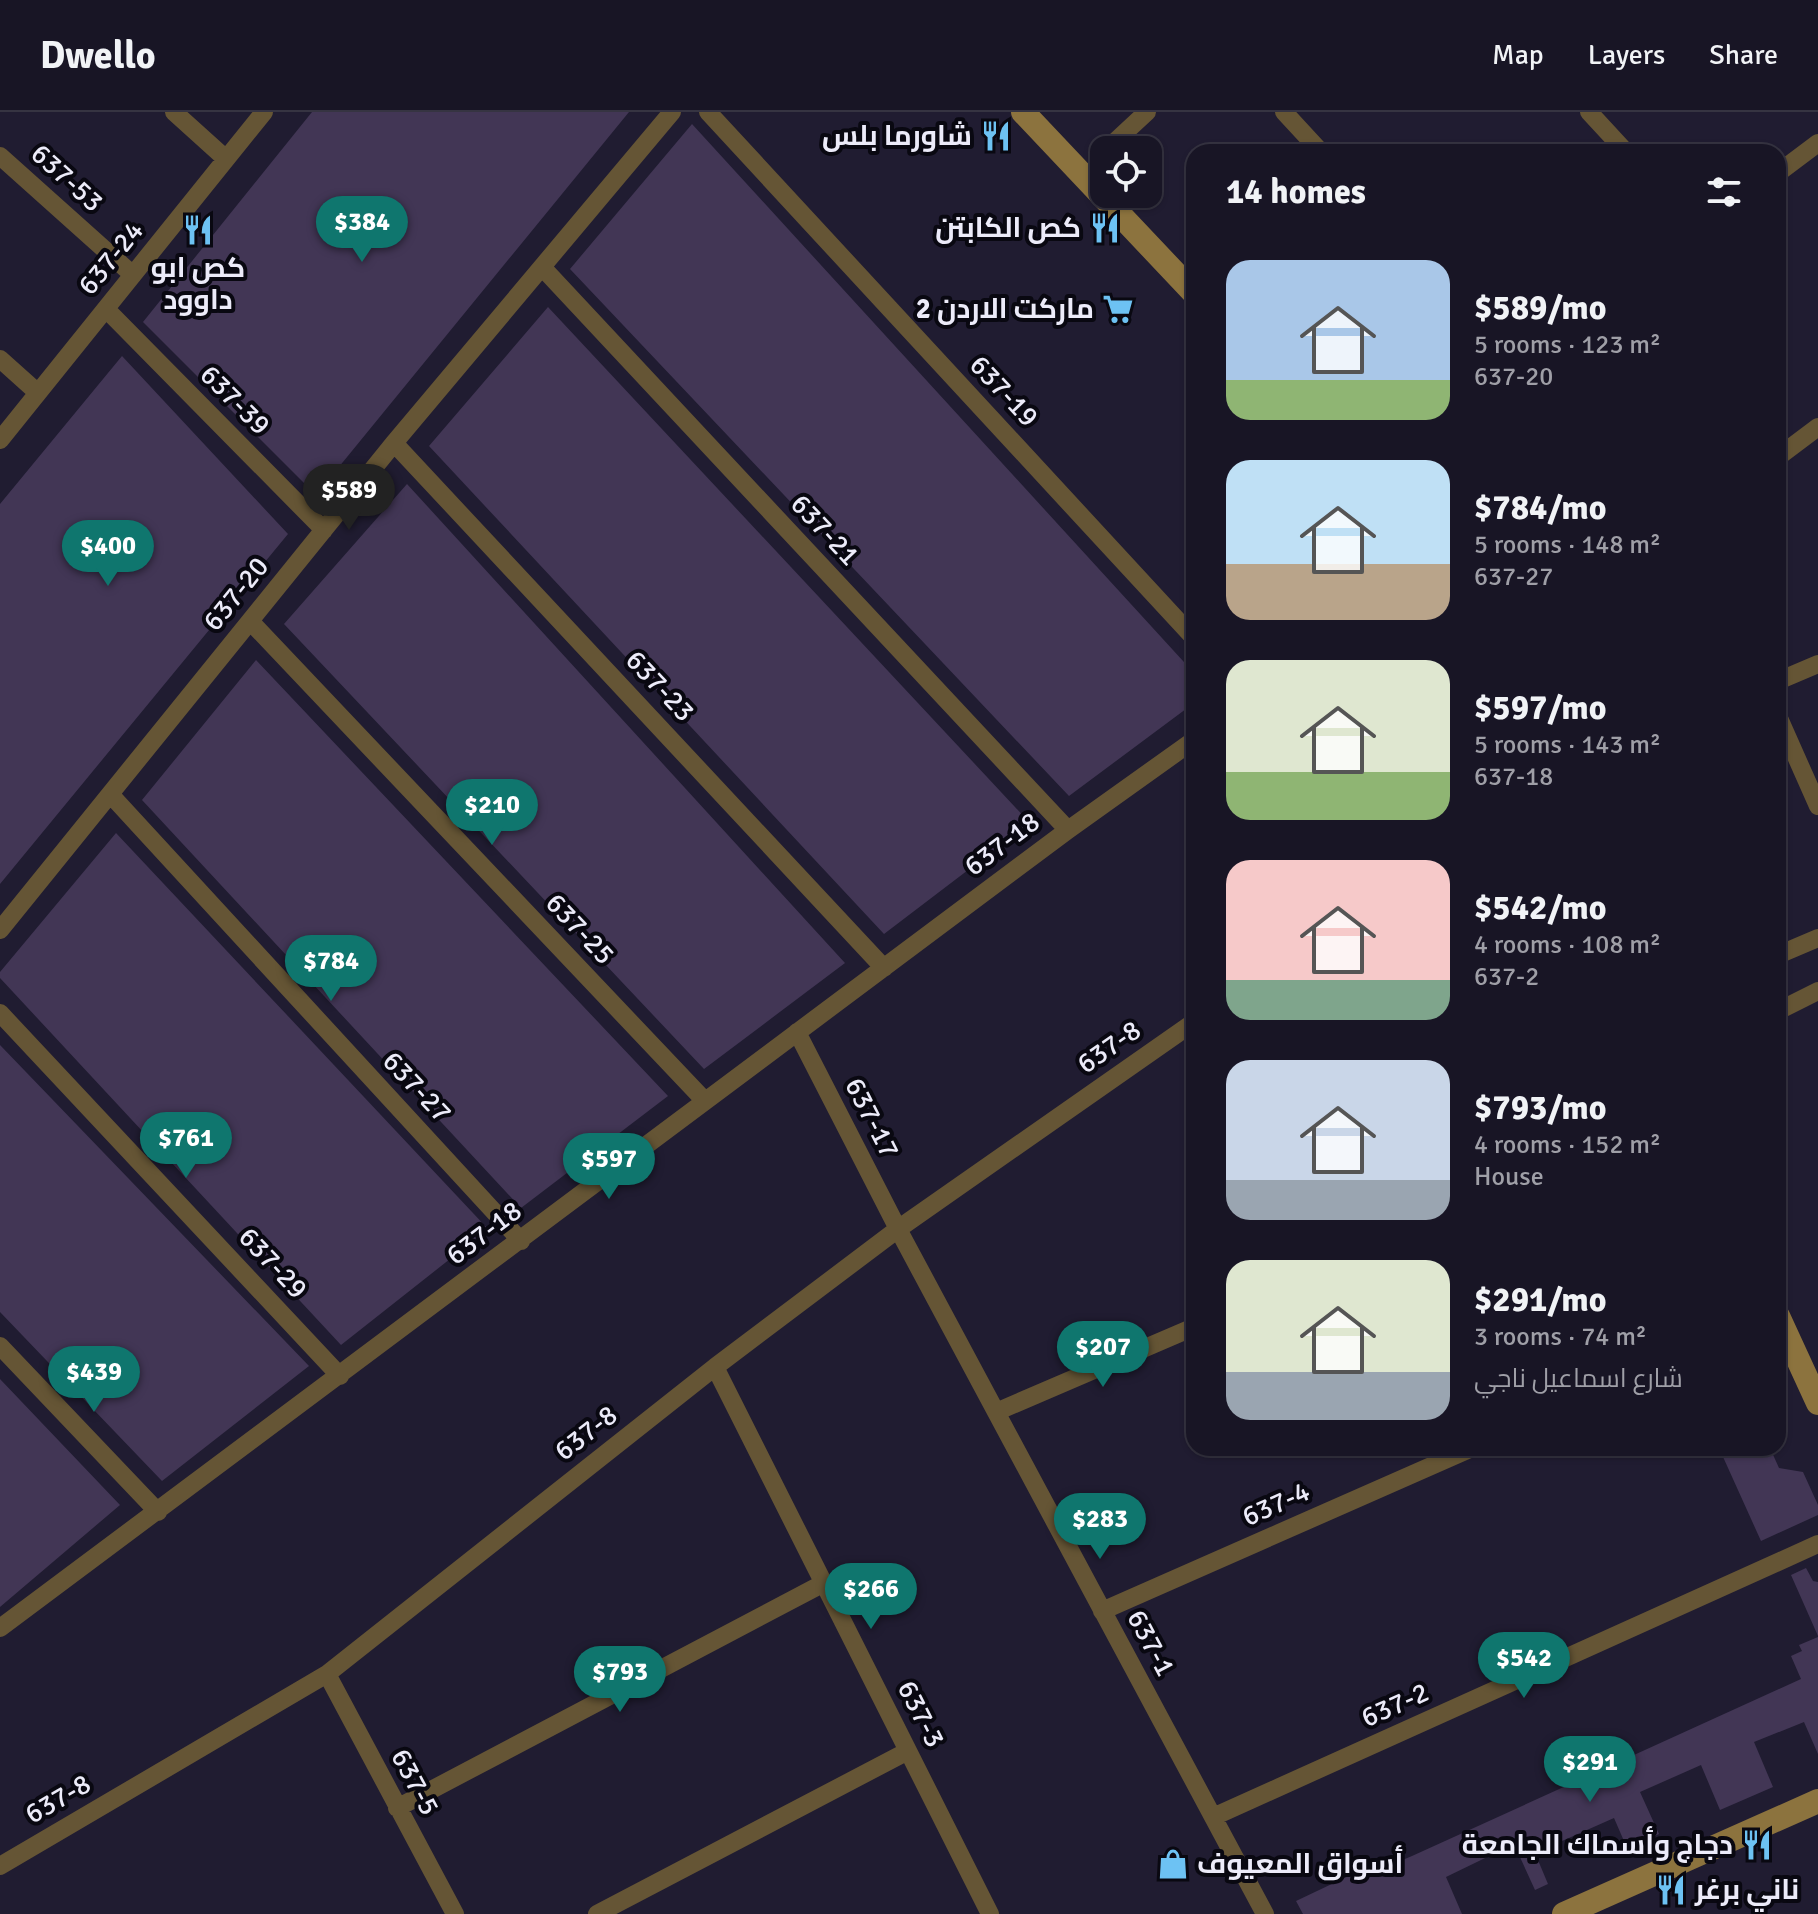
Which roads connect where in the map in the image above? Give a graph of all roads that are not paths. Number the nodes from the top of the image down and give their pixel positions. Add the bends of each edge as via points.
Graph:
1 (174, 112) edge
2 (264, 112) edge
3 (672, 112) edge
4 (708, 112) edge
5 (1023, 112) edge
6 (1147, 112) edge
7 (1284, 112) edge
8 (1589, 112) edge
9 (1121, 136) edge
10 (1818, 143) edge
11 (1314, 144) edge
12 (1619, 144) edge
13 (0, 156) edge
14 (226, 159) junction
15 (1090, 165) edge
16 (1786, 167) edge
17 (1081, 174) junction
18 (542, 267) junction
19 (133, 275) junction
20 (1186, 285) edge
21 (106, 309) junction
22 (0, 359) edge
23 (38, 393) junction
24 (1818, 427) edge
25 (0, 440) edge
26 (394, 443) junction
27 (1786, 451) edge
28 (324, 530) junction
29 (250, 621) junction
30 (1186, 629) edge
31 (1818, 664) edge
32 (1786, 678) edge
33 (1786, 734) edge
34 (1186, 746) edge
35 (110, 794) junction
36 (1818, 806) edge
37 (1068, 830) junction
38 (0, 930) edge
39 (1818, 938) edge
40 (1786, 952) edge
41 (884, 968) junction
42 (1818, 991) edge
43 (1786, 1007) edge
44 (0, 1013) edge
45 (1186, 1028) edge
46 (797, 1032) junction
47 (705, 1101) junction
48 (898, 1229) junction
49 (521, 1241) junction
50 (1186, 1330) edge
51 (1786, 1333) edge
52 (0, 1346) edge
53 (715, 1367) junction
54 (340, 1376) junction
55 (1818, 1403) edge
56 (996, 1412) junction
57 (1454, 1456) edge
58 (158, 1512) junction
59 (1818, 1544) edge
60 (824, 1583) junction
61 (1102, 1611) junction
62 (0, 1628) edge
63 (327, 1674) junction
64 (908, 1751) junction
65 (1818, 1801) edge
66 (397, 1808) junction
67 (1213, 1817) junction
68 (0, 1866) edge
69 (455, 1914) edge
70 (597, 1914) edge
71 (990, 1914) edge
72 (1265, 1914) edge
73 (1564, 1914) edge

1 - 14 street
2 - 14 street, 637-24
3 - 18 street, 637-20
4 - 30 street, 637-19
5 - 17 street
6 - 9 street
7 - 11 street
8 - 12 street
10 - 16 street
13 - 19 street, 637-53
14 - 19 street, 637-24
15 - 17 street
17 - 20 street
18 - 26 street, 637-20
18 - 37 street, 637-21
19 - 21 street, 637-24
21 - 23 street, 637-24
21 - 28 street, 637-39
22 - 23 street
23 - 25 street, 637-24
24 - 27 street
26 - 28 street, 637-20
26 - 41 street, 637-23
28 - 29 street, 637-20
29 - 35 street, 637-20
29 - 47 street, 637-25
31 - 32 street
33 - 36 street
34 - 37 street, 637-18
35 - 38 street, 637-20
35 - 49 street, 637-27
37 - 41 street, 637-18
39 - 40 street
41 - 46 street, 637-18
42 - 43 street
44 - 54 street, 637-29
45 - 48 street, 637-8
46 - 47 street, 637-18
46 - 48 street, 637-17
47 - 49 street, 637-18
48 - 53 street, 637-8
48 - 56 street, 637-1
49 - 54 street, 637-18
50 - 56 street
51 - 55 street
52 - 58 street
53 - 60 street, 637-3
53 - 63 street, 637-8
54 - 58 street, 637-18
56 - 61 street, 637-1
57 - 61 street, 637-4
58 - 62 street, 637-18
59 - 67 street, 637-2
60 - 64 street, 637-3
60 - 66 street
61 - 67 street, 637-1
63 - 66 street, 637-5
63 - 68 street, 637-8
64 - 70 street
64 - 71 street, 637-3
65 - 73 street
66 - 69 street, 637-5
67 - 72 street, 637-1

